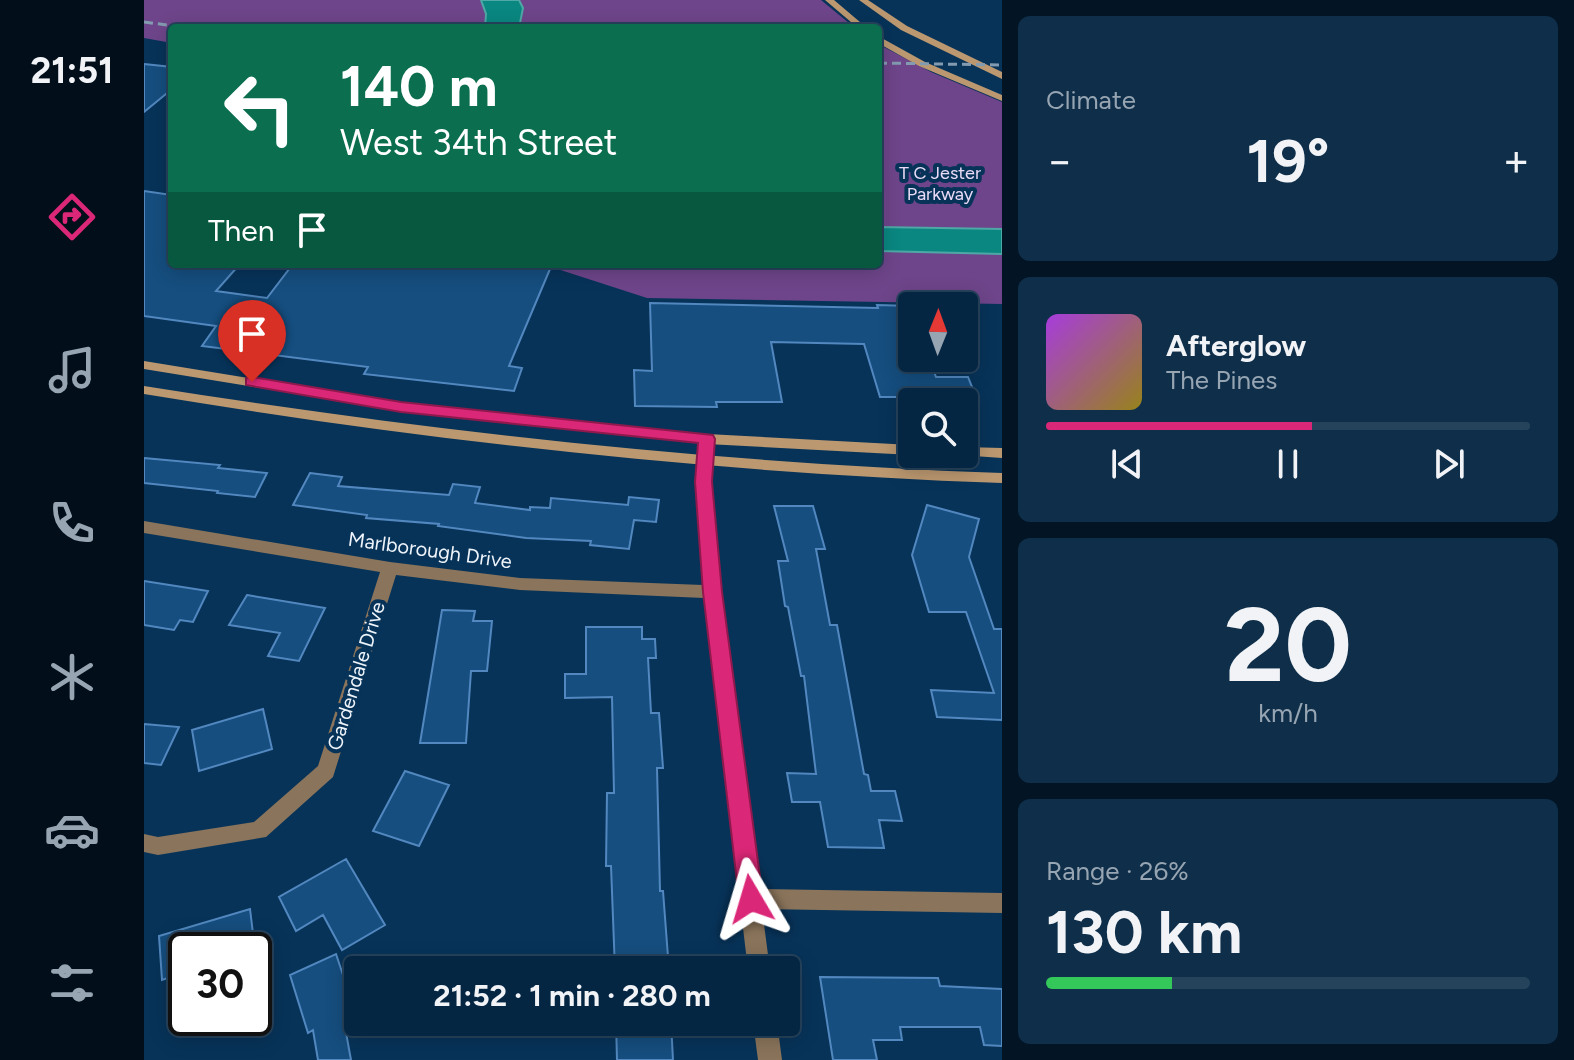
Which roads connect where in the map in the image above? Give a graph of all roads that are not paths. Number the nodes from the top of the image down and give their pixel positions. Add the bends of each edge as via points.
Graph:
1 (829, 0) edge
2 (863, 0) edge
3 (858, 24) edge
4 (904, 28) junction
5 (882, 31) edge
6 (882, 41) edge
7 (1002, 76) edge
8 (1002, 98) edge
9 (144, 365) edge
10 (144, 390) edge
11 (401, 407) junction
12 (391, 429) junction
13 (707, 439) junction
14 (898, 449) edge
15 (978, 452) edge
16 (1002, 453) edge
17 (705, 463) junction
18 (1002, 478) edge
19 (144, 527) edge
20 (390, 568) junction
21 (712, 592) junction
22 (144, 843) edge
23 (751, 899) junction
24 (1002, 903) edge
25 (757, 956) edge
26 (767, 1036) edge
27 (770, 1060) edge

1 - 3 main road
2 - 4 main road
4 - 5 main road
4 - 7 main road
6 - 8 main road
9 - 11 main road
10 - 12 main road
11 - 12 main road
11 - 13 main road
12 - 17 main road
13 - 14 main road
13 - 17 street
15 - 16 main road
17 - 18 main road
17 - 21 street
19 - 20 street, Marlborough Drive
20 - 21 street, Marlborough Drive via 520,584
20 - 22 street, Gardendale Drive via 326,771 259,830 158,846
21 - 23 street
23 - 24 street
23 - 25 street
26 - 27 street

